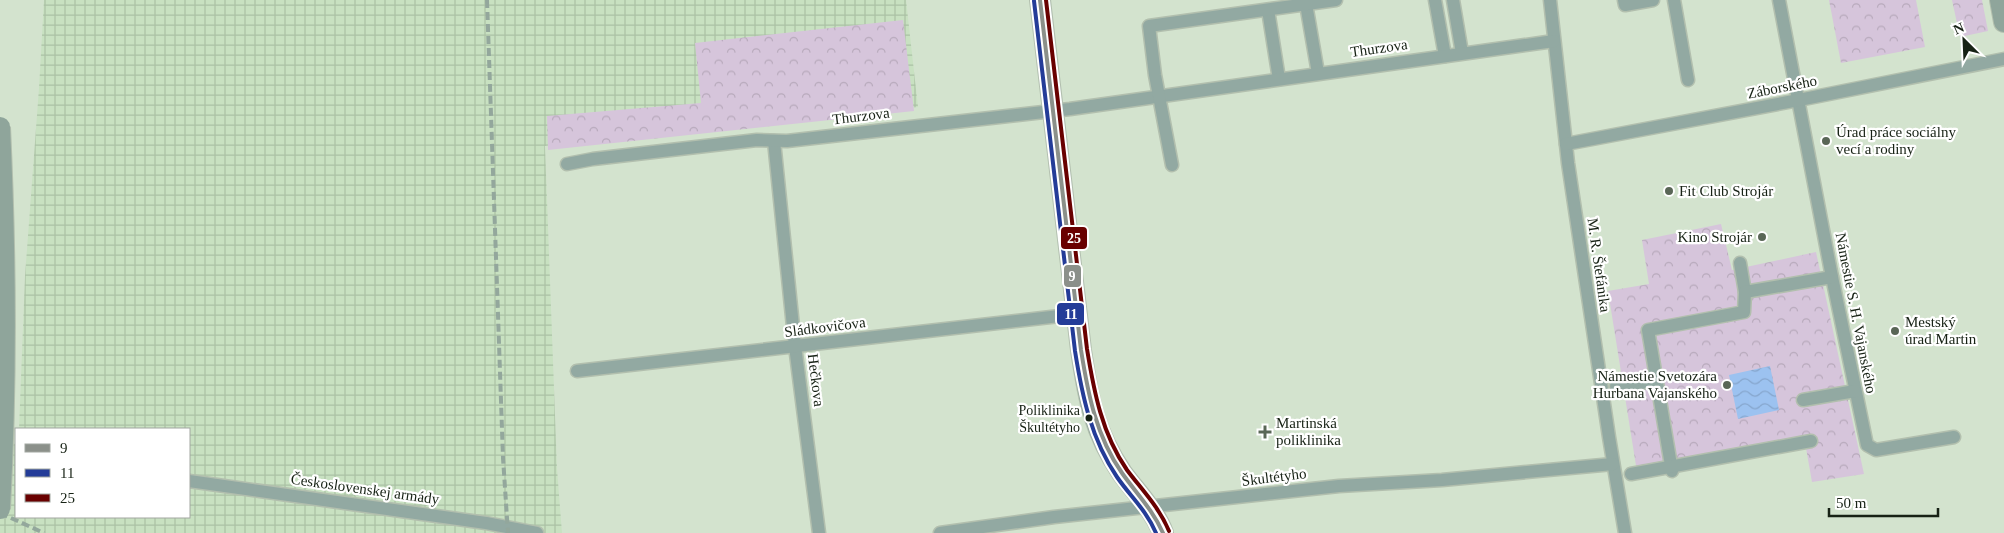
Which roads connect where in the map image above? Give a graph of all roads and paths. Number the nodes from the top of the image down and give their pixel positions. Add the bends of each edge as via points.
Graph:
1 (1040, 0) edge
2 (1336, 0) edge
3 (1435, 0) edge
4 (1453, 0) edge
5 (1550, 0) edge
6 (1624, 0) edge
7 (1653, 0) edge
8 (1674, 0) edge
9 (1780, 0) edge
10 (2000, 0) edge
11 (1306, 4) junction
12 (1268, 10) junction
13 (2004, 22) edge
14 (1554, 41) junction
15 (1462, 53) junction
16 (1445, 56) junction
17 (2004, 59) edge
18 (1318, 73) junction
19 (1279, 78) junction
20 (1688, 80) dead end
21 (1159, 97) junction
22 (1799, 100) junction
23 (1054, 110) junction
24 (0, 127) edge
25 (774, 141) junction
26 (1566, 144) junction
27 (567, 164) dead end
28 (1172, 165) dead end
29 (1740, 263) dead end
30 (1832, 276) junction
31 (1745, 292) junction
32 (1077, 314) junction
33 (795, 346) junction
34 (577, 371) dead end
35 (1656, 381) junction
36 (1616, 386) dead end
37 (1855, 392) junction
38 (1803, 400) dead end
39 (1954, 437) dead end
40 (1811, 441) dead end
41 (0, 455) edge
42 (15, 457) edge
43 (1613, 464) junction
44 (1672, 469) junction
45 (1631, 474) dead end
46 (190, 481) edge
47 (1148, 508) junction
48 (0, 509) edge
49 (537, 533) edge
50 (819, 533) edge
51 (940, 533) edge
52 (1163, 533) edge
53 (1626, 533) edge

1 - 23 main road
2 - 11 street
3 - 16 street
4 - 15 street
5 - 14 street, M. R. Štefánika
6 - 7 street via 1624,5
8 - 20 street
9 - 22 street, Námestie S. H. Vajanského
10 - 13 main road
11 - 12 street
11 - 18 street
12 - 19 street
12 - 21 street via 1149,26
14 - 15 street, Thurzova
14 - 26 street, M. R. Štefánika
15 - 16 street, Thurzova
16 - 18 street, Thurzova
17 - 22 street, Záborského
18 - 19 street, Thurzova
19 - 21 street, Thurzova
21 - 23 street, Thurzova
21 - 28 street
22 - 26 street, Záborského
22 - 30 street, Námestie S. H. Vajanského
23 - 25 street, Thurzova
23 - 32 main road
24 - 48 main road, bridge via 6,293
25 - 27 street, Thurzova via 757,140
25 - 33 street, Hečkova
26 - 43 street, M. R. Štefánika
29 - 31 street
30 - 31 street
30 - 37 street, Námestie S. H. Vajanského
31 - 35 street via 1744,312 1648,330
32 - 33 street, Sládkovičova
32 - 47 main road via 1086,390 1094,420 1117,464
33 - 34 street, Sládkovičova
33 - 50 street, Hečkova
35 - 36 street
35 - 44 street
37 - 38 street
37 - 39 street, Námestie S. H. Vajanského via 1867,445 1876,450
40 - 44 street
41 - 42 street
43 - 47 street, Škultétyho via 1442,480 1358,484
43 - 53 street, M. R. Štefánika
44 - 45 street
46 - 49 street, Československej armády
47 - 51 street, Škultétyho
47 - 52 main road

